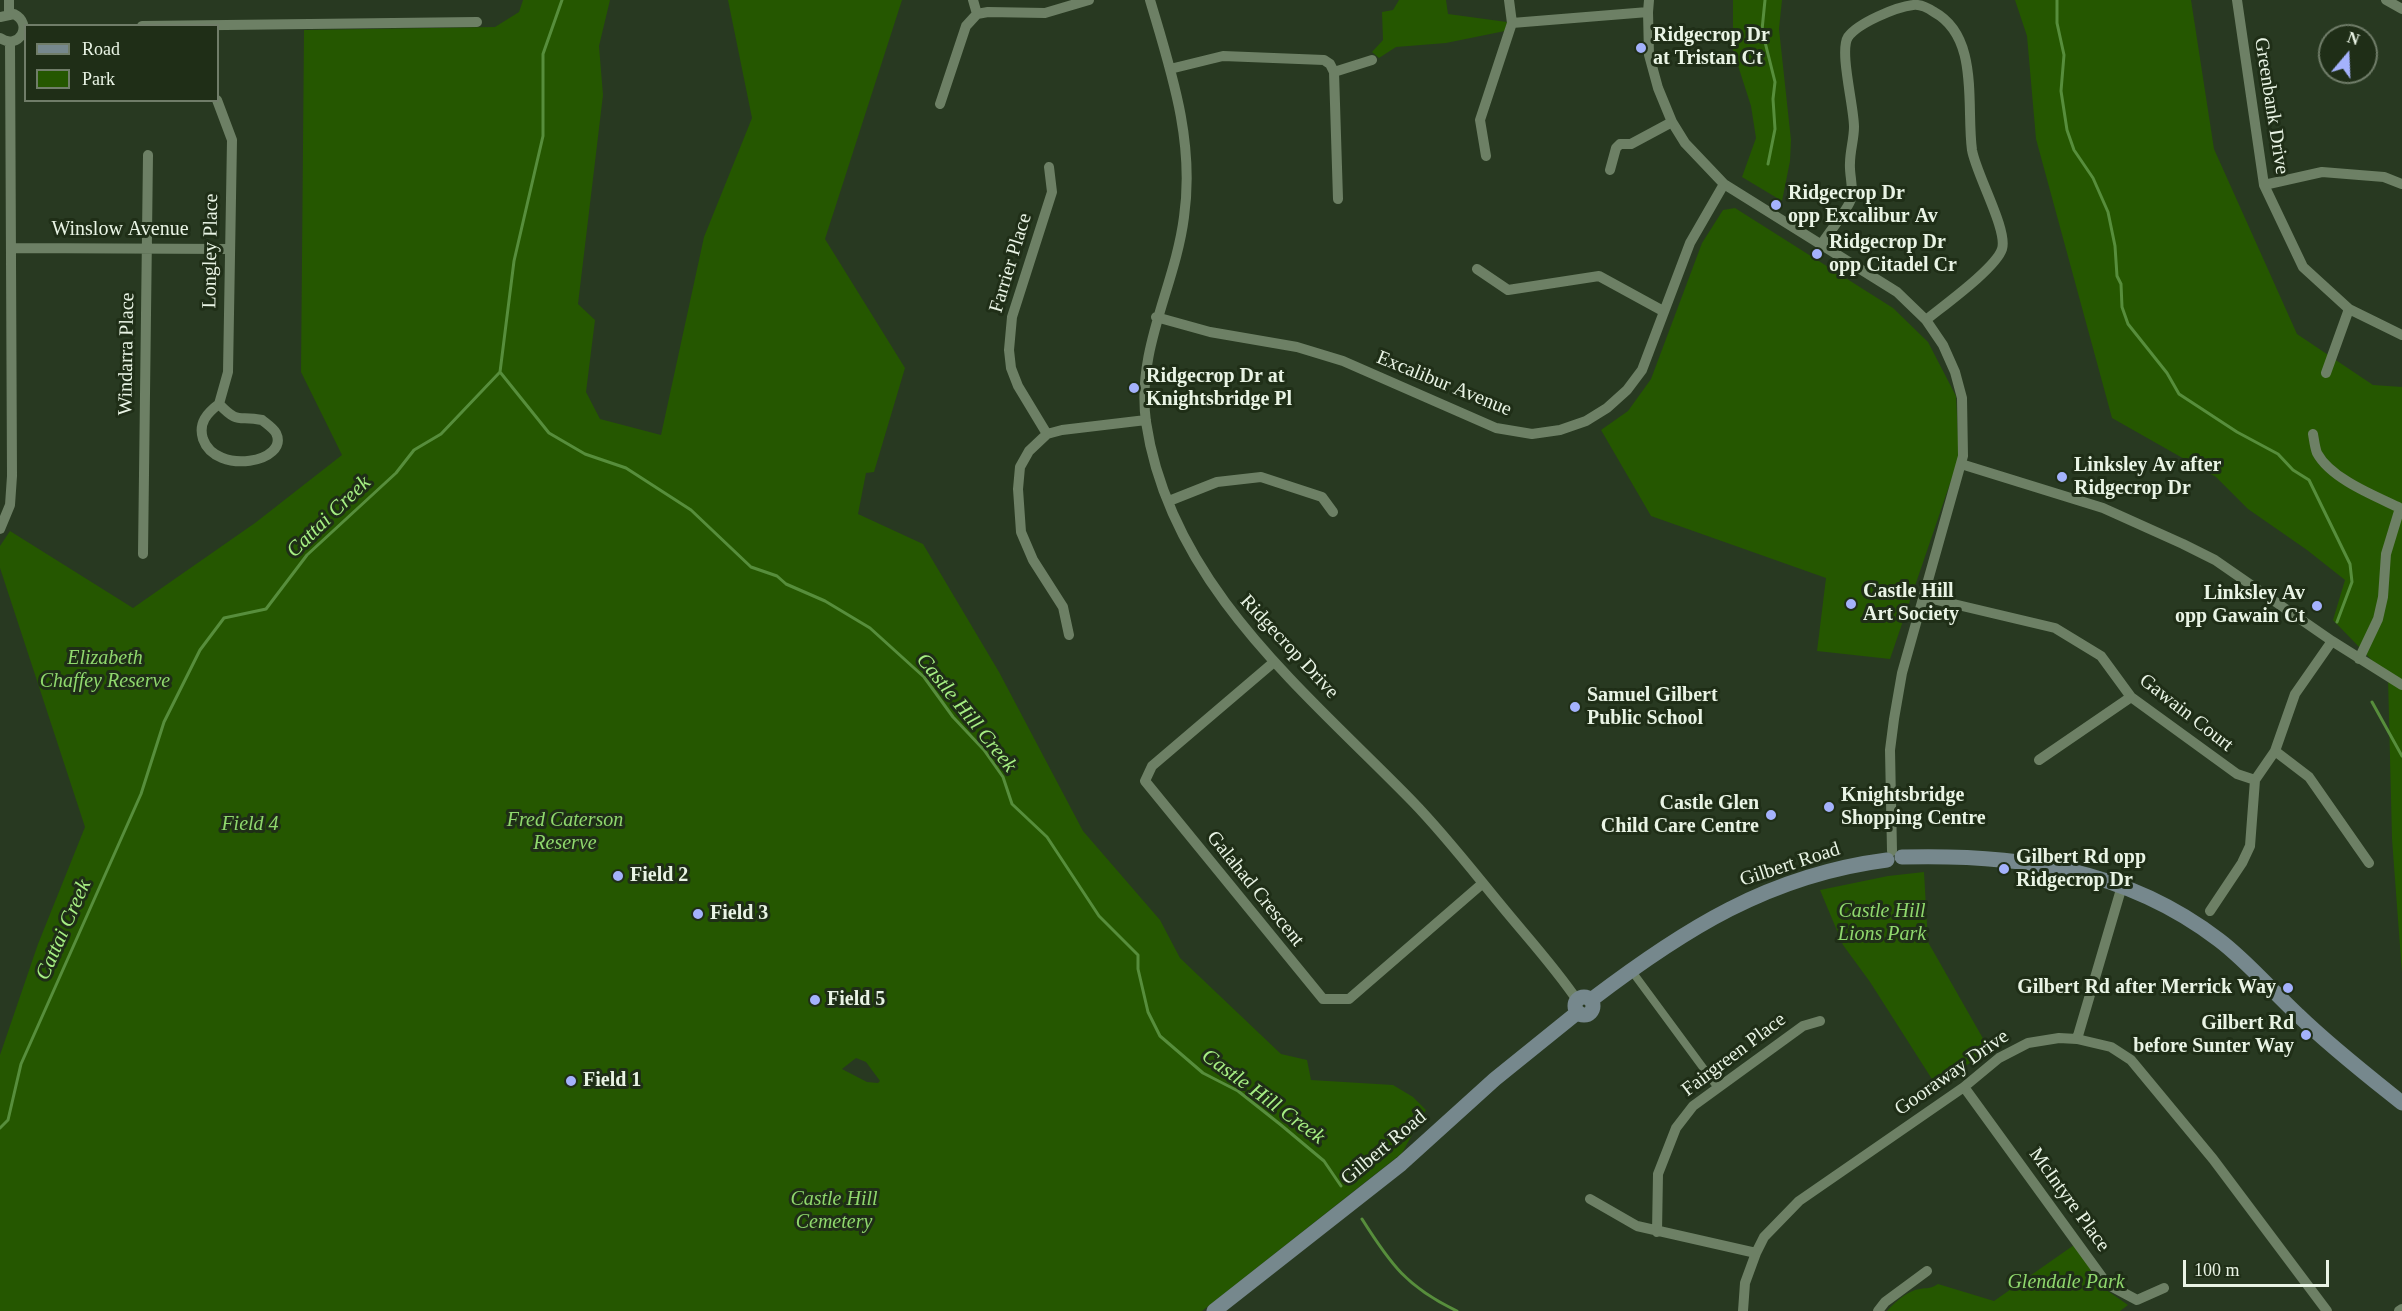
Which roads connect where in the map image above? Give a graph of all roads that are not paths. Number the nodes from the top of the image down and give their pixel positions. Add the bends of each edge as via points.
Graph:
1 (9, 0) edge
2 (973, 0) edge
3 (1089, 0) edge
4 (1150, 0) edge
5 (1509, 0) edge
6 (1649, 0) edge
7 (2237, 0) edge
8 (2386, 0) edge
9 (2402, 9) edge
10 (1647, 12) junction
11 (977, 14) junction
12 (5, 15) edge
13 (477, 22) dead end
14 (1512, 23) junction
15 (24, 25) edge
16 (219, 25) edge
17 (24, 30) edge
18 (5, 40) edge
19 (1372, 60) dead end
20 (1170, 69) junction
21 (1334, 72) junction
22 (218, 102) edge
23 (940, 104) dead end
24 (1672, 122) junction
25 (148, 155) dead end
26 (1486, 156) dead end
27 (1049, 167) dead end
28 (1610, 170) dead end
29 (1724, 184) junction
30 (2402, 184) edge
31 (2264, 185) junction
32 (1338, 199) dead end
33 (1821, 244) junction
34 (11, 248) junction
35 (146, 248) junction
36 (229, 249) junction
37 (1477, 269) dead end
38 (2349, 309) junction
39 (1663, 310) junction
40 (1156, 317) junction
41 (1926, 320) junction
42 (2402, 335) edge
43 (2326, 374) dead end
44 (219, 404) junction
45 (1146, 420) junction
46 (1047, 434) junction
47 (2313, 434) dead end
48 (1961, 464) junction
49 (1169, 501) junction
50 (2401, 508) edge
51 (1333, 512) dead end
52 (0, 529) edge
53 (143, 554) dead end
54 (1923, 597) junction
55 (1069, 635) dead end
56 (2332, 641) junction
57 (2359, 659) junction
58 (1274, 662) junction
59 (2402, 685) edge
60 (2131, 697) junction
61 (2275, 751) junction
62 (2039, 760) dead end
63 (2255, 780) junction
64 (1894, 856) junction
65 (2369, 863) dead end
66 (1483, 883) junction
67 (2122, 886) junction
68 (2210, 911) dead end
69 (1631, 970) junction
70 (1582, 1004) junction
71 (1820, 1021) dead end
72 (2077, 1039) junction
73 (1964, 1087) junction
74 (1718, 1088) junction
75 (2402, 1103) edge
76 (1590, 1199) dead end
77 (1657, 1232) junction
78 (1756, 1252) junction
79 (1927, 1271) dead end
80 (2164, 1288) dead end
81 (1214, 1311) edge
82 (1743, 1311) edge
83 (1878, 1311) edge
84 (2327, 1311) edge

1 - 12 street
2 - 11 street
3 - 11 street via 1045,13
4 - 20 street, Ridgecrop Drive
5 - 14 street
6 - 10 street
7 - 31 street, Greenbank Drive
8 - 9 street
10 - 14 street
10 - 24 street via 1649,55
11 - 23 street via 966,26
12 - 15 street via 18,16
13 - 16 street
14 - 26 street via 1480,120
17 - 18 street via 22,36
18 - 34 street
19 - 21 street
20 - 21 street via 1223,56 1324,60
20 - 40 street, Ridgecrop Drive via 1184,126 1187,189 1179,244
21 - 32 street
22 - 36 street, Longley Place via 231,140
24 - 28 street via 1631,144 1620,144
24 - 29 street via 1685,143
25 - 35 street, Windarra Place
27 - 46 street, Farrier Place via 1052,192 1012,317 1009,350 1018,386
29 - 33 street
29 - 39 street, Excalibur Avenue via 1690,243
30 - 31 street via 2384,177 2322,172
31 - 38 street, Greenbank Drive via 2303,267
33 - 41 street via 1897,292
33 - 41 street via 1851,200 1854,128 1844,54 1848,38 1859,27 1897,9 1915,4 1928,9 1943,17 1962,45 1972,151 2002,233 2002,249 1990,266
34 - 35 street, Winslow Avenue
34 - 52 street via 12,476 10,505
35 - 36 street, Winslow Avenue
35 - 53 street, Windarra Place
36 - 44 street, Longley Place via 228,372
37 - 39 street via 1508,290 1599,276
38 - 42 street, Greenbank Drive
38 - 43 street
39 - 40 street, Excalibur Avenue via 1642,370 1627,390 1586,421 1532,434 1486,424 1343,361 1297,347 1210,332
40 - 45 street, Ridgecrop Drive via 1146,365
41 - 48 street via 1943,345 1962,398
44 - 44 street via 231,417 262,420 276,433 275,450 238,462 211,453 201,428 204,418
45 - 46 street
45 - 49 street, Ridgecrop Drive
46 - 55 street via 1020,466 1021,532 1033,560 1063,608
47 - 50 street via 2317,453 2332,469 2356,487
48 - 54 street
48 - 56 street via 2103,508 2156,531 2215,560
49 - 51 street via 1218,482 1261,477 1322,497
49 - 58 street, Ridgecrop Drive via 1211,584
50 - 57 street via 2386,554 2378,619
54 - 60 street, Gawain Court via 2055,628 2102,656
54 - 64 street via 1902,673 1890,750
56 - 57 street
56 - 61 street via 2295,694
57 - 59 street
58 - 66 street, Ridgecrop Drive via 1416,805
58 - 66 street, Galahad Crescent via 1152,766 1145,781 1323,999 1349,999
60 - 62 street
60 - 63 street, Gawain Court via 2237,774
61 - 63 street
61 - 65 street via 2309,777
63 - 68 street via 2250,846
64 - 67 main road, Gilbert Road via 1975,856 2025,861
64 - 69 main road, Gilbert Road via 1797,881 1734,905
66 - 70 street, Ridgecrop Drive
67 - 72 street
67 - 75 main road, Gilbert Road via 2181,914 2222,942 2322,1036
69 - 70 main road, Gilbert Road
69 - 74 street
70 - 81 main road, Gilbert Road via 1401,1164
71 - 74 street, Fairgreen Place via 1803,1026
72 - 73 street, Gooraway Drive via 2028,1043 1999,1058
72 - 84 street, Gooraway Drive via 2111,1047 2131,1060 2213,1159
73 - 78 street, Gooraway Drive via 1799,1201 1764,1237
73 - 80 street, McIntyre Place via 2107,1284 2137,1300
74 - 77 street, Fairgreen Place via 1693,1106 1676,1128 1663,1158 1658,1174
76 - 77 street via 1636,1226
77 - 78 street
78 - 82 street, Gooraway Drive via 1745,1283
79 - 83 street

